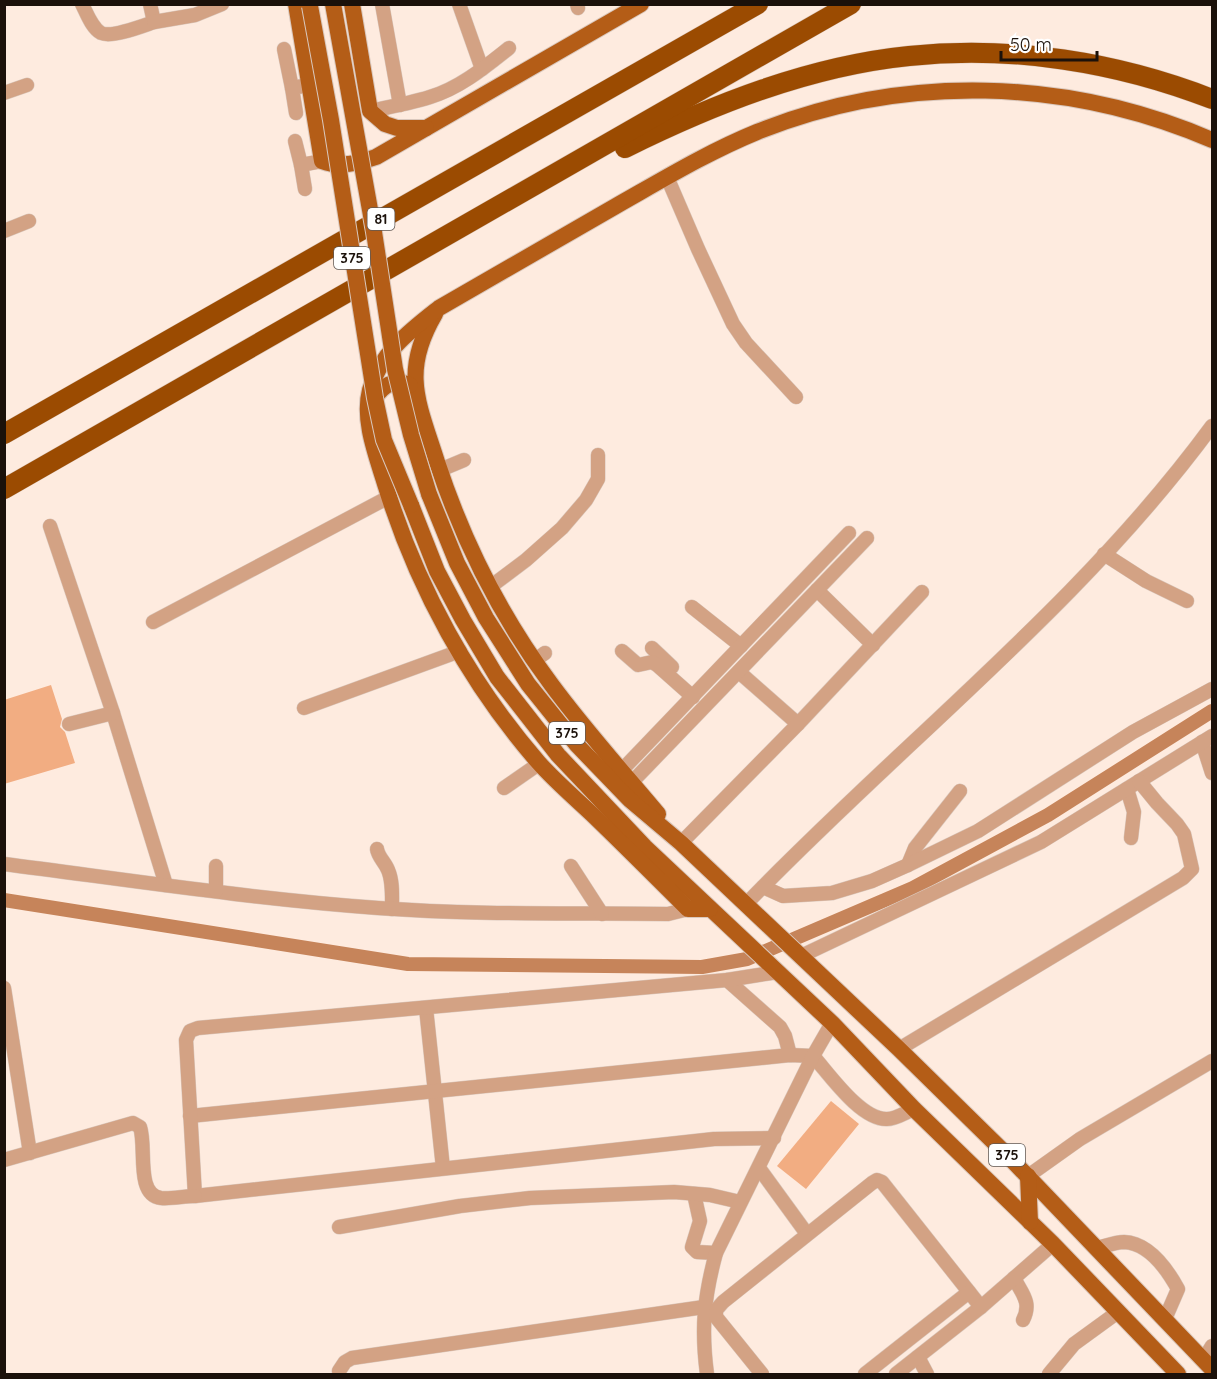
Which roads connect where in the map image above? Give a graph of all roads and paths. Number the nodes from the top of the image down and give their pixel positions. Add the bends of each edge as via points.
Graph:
1 (82, 4) edge
2 (150, 4) edge
3 (222, 4) edge
4 (296, 4) edge
5 (310, 4) edge
6 (333, 4) edge
7 (352, 4) edge
8 (382, 4) edge
9 (459, 4) edge
10 (641, 4) edge
11 (758, 4) edge
12 (851, 4) edge
13 (154, 22) junction
14 (509, 48) dead end
15 (284, 49) dead end
16 (482, 69) junction
17 (27, 85) dead end
18 (309, 85) junction
19 (292, 88) junction
20 (4, 93) edge
21 (1212, 99) edge
22 (400, 105) junction
23 (314, 111) junction
24 (370, 111) junction
25 (296, 113) dead end
26 (427, 128) junction
27 (1212, 140) edge
28 (296, 141) dead end
29 (322, 161) junction
30 (301, 165) junction
31 (667, 177) junction
32 (305, 189) dead end
33 (29, 221) dead end
34 (4, 231) edge
35 (424, 248) junction
36 (439, 308) junction
37 (416, 389) junction
38 (796, 397) dead end
39 (367, 412) junction
40 (1212, 426) edge
41 (4, 434) edge
42 (598, 455) dead end
43 (464, 460) dead end
44 (440, 470) junction
45 (4, 489) edge
46 (389, 497) junction
47 (50, 526) dead end
48 (849, 532) dead end
49 (867, 538) dead end
50 (1104, 554) junction
51 (490, 587) junction
52 (817, 590) junction
53 (922, 592) dead end
54 (1187, 601) dead end
55 (692, 608) dead end
56 (153, 622) dead end
57 (873, 645) junction
58 (741, 646) junction
59 (652, 648) dead end
60 (460, 651) junction
61 (622, 651) dead end
62 (739, 672) junction
63 (1212, 689) edge
64 (695, 694) junction
65 (304, 708) dead end
66 (113, 713) junction
67 (69, 724) dead end
68 (798, 724) junction
69 (1207, 739) edge
70 (540, 763) junction
71 (1212, 773) edge
72 (627, 776) junction
73 (1133, 785) junction
74 (504, 788) dead end
75 (960, 791) dead end
76 (1131, 838) dead end
77 (681, 843) junction
78 (377, 849) dead end
79 (4, 864) edge
80 (908, 865) junction
81 (216, 866) dead end
82 (571, 866) dead end
83 (166, 885) junction
84 (763, 887) junction
85 (216, 891) junction
86 (746, 904) junction
87 (392, 909) junction
88 (688, 909) junction
89 (710, 909) junction
90 (602, 914) junction
91 (797, 953) junction
92 (772, 967) junction
93 (728, 980) junction
94 (4, 988) edge
95 (426, 1008) junction
96 (832, 1023) junction
97 (899, 1049) junction
98 (790, 1054) junction
99 (813, 1056) junction
100 (1212, 1061) edge
101 (436, 1090) junction
102 (914, 1109) junction
103 (190, 1116) junction
104 (774, 1138) junction
105 (30, 1153) junction
106 (4, 1160) edge
107 (443, 1168) junction
108 (759, 1168) junction
109 (1028, 1176) junction
110 (694, 1194) junction
111 (195, 1196) junction
112 (740, 1202) junction
113 (1030, 1222) junction
114 (339, 1227) dead end
115 (807, 1234) junction
116 (1053, 1244) junction
117 (1097, 1248) junction
118 (716, 1253) junction
119 (1014, 1278) junction
120 (969, 1292) junction
121 (704, 1307) junction
122 (981, 1307) junction
123 (1118, 1312) junction
124 (1165, 1319) junction
125 (1023, 1320) dead end
126 (918, 1357) junction
127 (1210, 1358) edge
128 (339, 1371) dead end
129 (707, 1374) edge
130 (762, 1374) edge
131 (865, 1374) edge
132 (899, 1374) edge
133 (927, 1374) edge
134 (1049, 1374) edge
135 (1178, 1374) edge

1 - 13 street via 103,34
2 - 13 street
3 - 13 street via 195,15
4 - 18 main road
5 - 89 main road, 375, bridge via 384,440 450,596 516,703 558,755
6 - 77 main road, 375, bridge via 395,369 429,494 457,563 501,644 528,684 612,783
7 - 24 main road
8 - 22 street
9 - 16 street
10 - 26 main road
11 - 41 highway, 81
12 - 35 highway
14 - 16 street
15 - 19 street
16 - 22 street via 453,88
17 - 20 street
18 - 19 street
18 - 23 main road
19 - 25 street
21 - 35 highway via 1156,78 1050,58 948,54 871,62 762,90 685,121
22 - 24 street
23 - 24 main road via 346,123 363,119
23 - 29 main road
24 - 26 main road via 384,124 397,128
26 - 29 main road via 376,157 355,164 332,165
27 - 31 main road via 1143,114 1066,97 1011,91 927,92 861,101 785,122 727,145
28 - 30 street
29 - 30 street
30 - 32 street
31 - 36 main road
31 - 38 street via 733,324
33 - 34 street
35 - 45 highway
36 - 37 main road via 418,351
36 - 39 main road via 409,332 384,360 371,386
37 - 39 main road via 400,382 391,383 379,391
37 - 44 main road
39 - 46 main road
40 - 50 street via 1182,467
42 - 51 street via 598,479 586,500 562,528
43 - 44 street
44 - 51 main road
46 - 56 street
46 - 60 main road via 418,573
47 - 66 street
48 - 58 street
49 - 52 street
50 - 54 street
50 - 84 street via 990,671
51 - 72 main road
52 - 57 street
52 - 62 street
53 - 57 street
55 - 58 street
57 - 68 street
58 - 64 street
59 - 64 street
60 - 65 street
60 - 70 main road via 499,711
61 - 64 street via 638,665 652,662
62 - 68 street
62 - 72 street
63 - 80 street via 1133,732 978,831
64 - 72 street
66 - 67 street
66 - 83 street
68 - 77 street
69 - 71 street
69 - 73 street
70 - 74 street
70 - 88 main road
72 - 77 main road
73 - 76 street
73 - 91 street via 1041,842
73 - 97 street via 1177,824 1184,834 1192,869
75 - 80 street via 915,848
77 - 86 main road, 375
78 - 87 street via 391,878
79 - 83 street
80 - 84 street via 832,893 783,896
81 - 85 street
82 - 90 street
83 - 85 street
84 - 86 street
85 - 87 street
86 - 91 main road, 375
87 - 90 street
88 - 89 main road
88 - 90 street via 668,914
89 - 92 main road, 375
91 - 97 main road, 375
92 - 93 street
92 - 96 main road, 375
93 - 95 street
93 - 98 street via 780,1027
94 - 105 street
95 - 101 street
95 - 103 street via 198,1028 186,1040
96 - 99 street
96 - 102 main road, 375
97 - 109 main road, 375
98 - 99 street
98 - 101 street
99 - 102 street via 861,1109 875,1118 890,1119
99 - 104 street
100 - 109 street via 1080,1139
101 - 103 street
101 - 107 street
102 - 113 main road, 375
103 - 111 street
104 - 107 street via 714,1139
104 - 108 street
105 - 106 street
105 - 111 street via 133,1123 140,1127 143,1136 144,1184 150,1194 161,1198
107 - 111 street
108 - 112 street
108 - 115 street
109 - 113 main road
109 - 117 main road, 375
110 - 112 street
110 - 114 street via 530,1198
110 - 118 street via 700,1221 692,1247 697,1252
112 - 118 street
113 - 116 main road, 375
115 - 120 street via 877,1180
115 - 130 street via 716,1310 716,1317
116 - 119 street
116 - 123 main road, 375
117 - 124 main road, 375
117 - 124 street via 1122,1242 1137,1244 1155,1257 1178,1289
118 - 121 street
119 - 122 street
119 - 125 street via 1026,1299 1028,1310
120 - 122 street
120 - 131 street
121 - 128 street via 352,1358
121 - 129 street
122 - 126 street
123 - 134 street via 1074,1344
123 - 135 main road, 375
124 - 127 main road, 375
126 - 132 street
126 - 133 street

